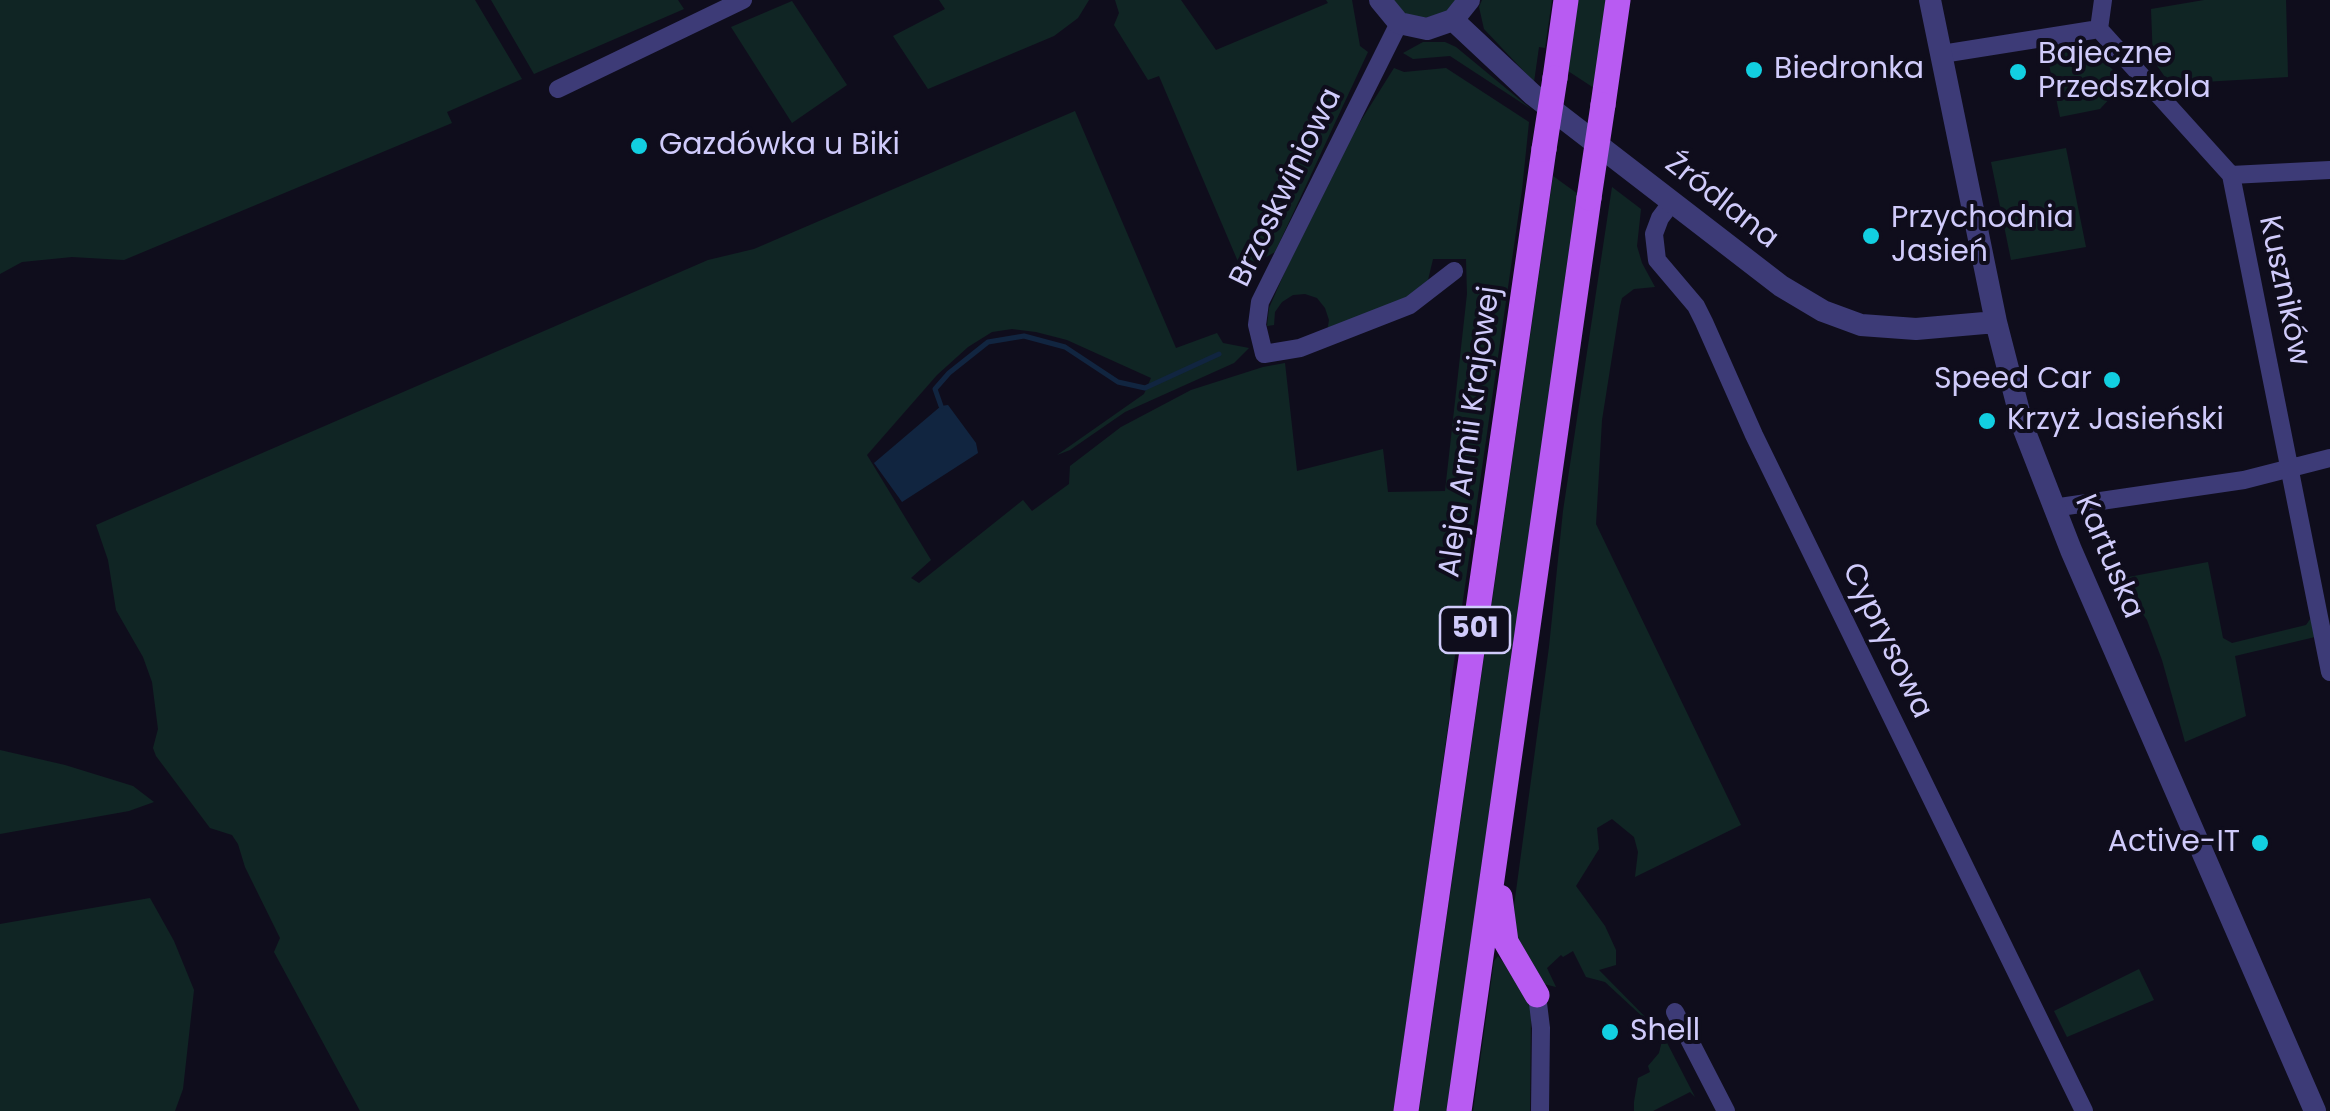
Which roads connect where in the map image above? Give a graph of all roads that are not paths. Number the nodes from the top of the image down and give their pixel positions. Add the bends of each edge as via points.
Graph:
1 (744, 0) edge
2 (1380, 0) edge
3 (1469, 0) edge
4 (1566, 0) edge
5 (1618, 0) edge
6 (1930, 0) edge
7 (2103, 0) edge
8 (1452, 20) junction
9 (1400, 23) junction
10 (2099, 28) junction
11 (1942, 54) junction
12 (558, 88) dead end
13 (2330, 170) edge
14 (2231, 175) junction
15 (1672, 202) junction
16 (1454, 272) dead end
17 (1996, 322) junction
18 (2330, 458) edge
19 (2291, 470) junction
20 (2053, 508) junction
21 (2330, 672) edge
22 (1498, 842) junction
23 (1537, 995) joint
24 (1675, 1012) dead end
25 (1406, 1111) edge
26 (1459, 1111) edge
27 (1540, 1111) edge
28 (1726, 1111) edge
29 (2084, 1111) edge
30 (2315, 1111) edge

1 - 12 street
2 - 9 street
3 - 8 street
4 - 25 main road, Aleja Armii Krajowej / 501, bridge
5 - 22 main road, 501, bridge
6 - 11 street, Kartuska
7 - 10 street
8 - 9 street via 1426,30
8 - 15 street, Źródlana via 1532,94
9 - 16 street, Brzoskwiniowa via 1260,302 1264,354 1300,348 1410,305
10 - 11 street
10 - 14 street
11 - 17 street, Kartuska
13 - 14 street
14 - 19 street, Kuszników
15 - 17 street, Źródlana via 1781,286 1836,316 1916,329
15 - 29 street, Cyprysowa via 1654,234 1658,260 1696,306
17 - 20 street, Kartuska
18 - 19 street
19 - 20 street
19 - 21 street, Kuszników
20 - 30 street, Kartuska
22 - 23 main road via 1504,935
22 - 26 main road, 501
23 - 27 street
24 - 28 street

